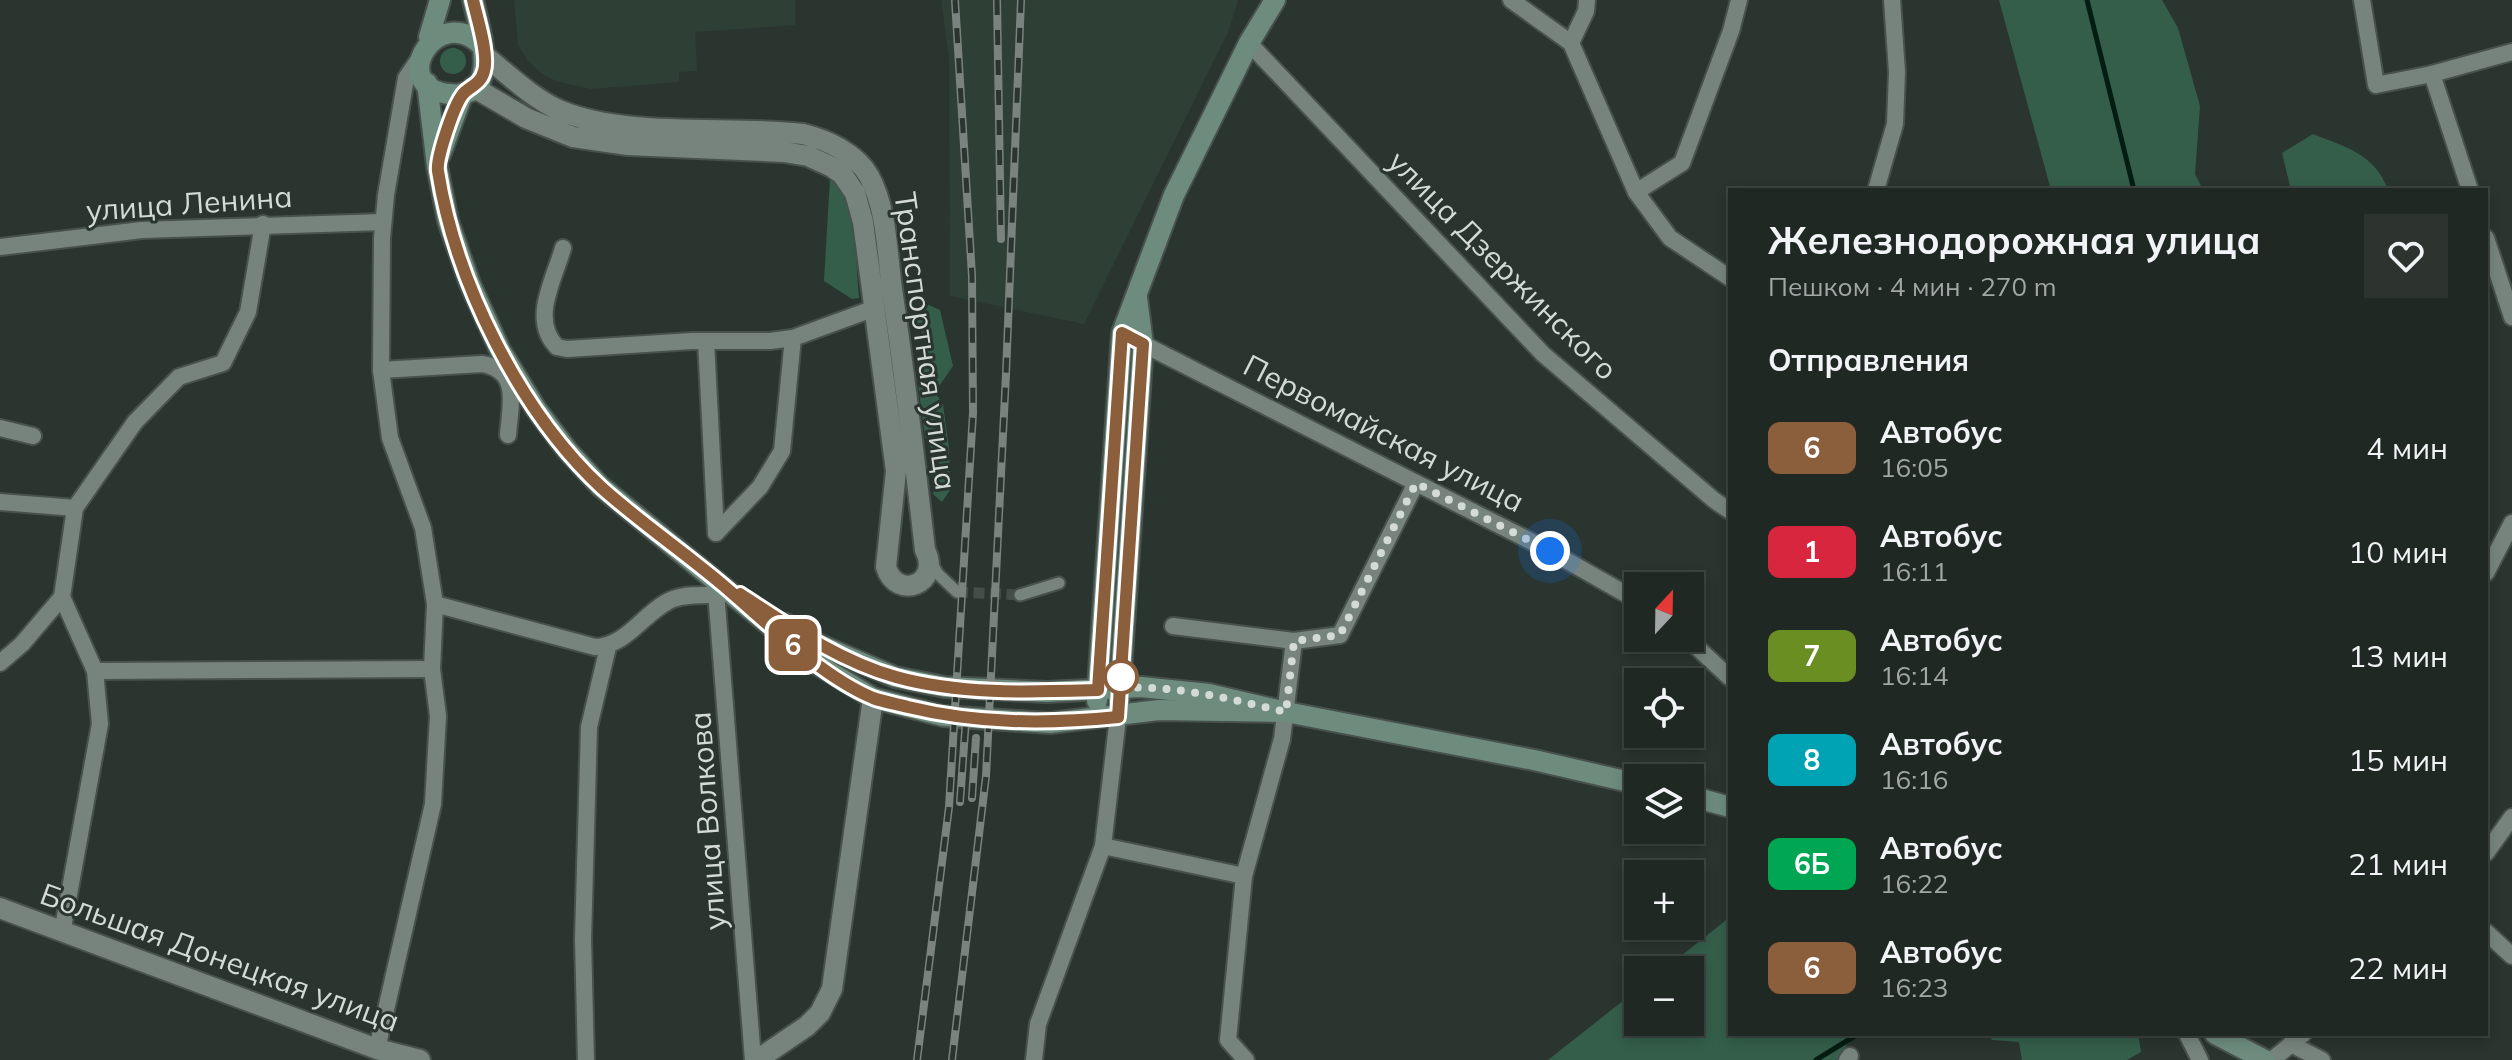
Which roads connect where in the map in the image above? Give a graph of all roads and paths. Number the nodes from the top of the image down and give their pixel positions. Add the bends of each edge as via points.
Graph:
1 (440, 0) edge
2 (473, 0) edge
3 (1275, 0) edge
4 (1511, 0) edge
5 (1587, 0) edge
6 (1739, 0) edge
7 (1892, 0) edge
8 (2362, 0) edge
9 (429, 37) junction
10 (1249, 43) junction
11 (1571, 43) junction
12 (484, 51) junction
13 (2512, 52) edge
14 (419, 59) junction
15 (2432, 74) junction
16 (427, 83) junction
17 (468, 90) junction
18 (437, 166) junction
19 (1877, 188) edge
20 (2469, 188) edge
21 (1636, 192) junction
22 (383, 222) junction
23 (263, 224) junction
24 (2488, 244) edge
25 (0, 247) edge
26 (563, 248) dead end
27 (1728, 277) edge
28 (1137, 294) junction
29 (875, 308) junction
30 (2512, 317) edge
31 (1122, 333) junction
32 (793, 338) junction
33 (706, 342) junction
34 (1143, 344) junction
35 (381, 370) junction
36 (0, 428) edge
37 (508, 435) dead end
38 (33, 436) dead end
39 (1416, 483) junction
40 (0, 502) edge
41 (75, 508) junction
42 (1728, 510) edge
43 (2512, 523) edge
44 (927, 554) junction
45 (887, 556) junction
46 (2488, 569) edge
47 (1059, 583) dead end
48 (716, 587) junction
49 (957, 592) dead end
50 (1624, 593) edge
51 (1020, 595) tunnel mouth
52 (62, 597) junction
53 (435, 604) junction
54 (1173, 626) dead end
55 (1294, 641) junction
56 (608, 647) junction
57 (1702, 652) edge
58 (0, 663) edge
59 (432, 669) junction
60 (95, 671) junction
61 (1728, 676) edge
62 (1120, 688) junction
63 (1098, 690) junction
64 (873, 698) junction
65 (1286, 712) junction
66 (1118, 717) junction
67 (1096, 719) junction
68 (1624, 781) edge
69 (1704, 800) edge
70 (1728, 806) edge
71 (2512, 817) edge
72 (1103, 846) junction
73 (2488, 850) edge
74 (1244, 876) junction
75 (0, 908) edge
76 (62, 933) junction
77 (2488, 934) edge
78 (2512, 956) edge
79 (2188, 1036) edge
80 (2219, 1036) edge
81 (2297, 1039) edge
82 (377, 1049) junction
83 (420, 1060) edge
84 (586, 1060) edge
85 (755, 1060) edge
86 (1034, 1060) edge
87 (1246, 1060) edge
88 (2200, 1060) edge
89 (2265, 1060) edge
90 (2272, 1060) edge
91 (2322, 1060) edge

1 - 9 main road
2 - 12 main road
3 - 10 main road
4 - 11 street
5 - 11 street
6 - 21 street via 1682,163
7 - 19 street via 1895,124
8 - 15 street via 2376,85
9 - 12 main road via 453,28 470,33
9 - 14 main road
10 - 28 main road via 1174,195
10 - 42 street, улица Дзержинского via 1543,354
11 - 21 street
12 - 17 main road via 485,70
12 - 44 street, Транспортная улица via 539,99 579,117 630,125 803,134 828,142 860,165 874,186 883,219
13 - 15 street
14 - 16 main road
14 - 22 street via 406,78
15 - 20 street
16 - 17 main road via 440,92
16 - 18 main road
17 - 18 main road
17 - 29 street, Транспортная улица via 573,137 628,145 784,152 832,167 855,193
18 - 48 main road via 448,221 470,284 500,350 536,409 600,486
21 - 27 street via 1670,238
22 - 23 street, улица Ленина
22 - 35 street
23 - 25 street, улица Ленина via 142,230
23 - 41 street via 248,312 223,363 179,377 135,422
24 - 30 street
26 - 33 street via 543,315 545,331 557,347
28 - 31 main road
28 - 34 main road
29 - 32 street
29 - 45 street, Транспортная улица via 896,471
31 - 34 main road
31 - 63 main road
32 - 33 street
32 - 33 street via 782,451 760,487 716,533
34 - 39 street, Первомайская улица
34 - 62 main road
35 - 37 street via 493,365 511,389
35 - 53 street via 390,438 423,528
36 - 38 street
39 - 50 street, Первомайская улица
39 - 55 street via 1340,635
40 - 41 street
41 - 52 street
43 - 46 street
44 - 45 street via 912,542 895,546
44 - 45 street via 929,568 922,581 904,586 889,574
44 - 49 street
47 - 51 street
48 - 56 street via 673,599
48 - 63 main road via 813,642 895,677 1006,691
48 - 64 main road via 817,664
48 - 85 street, улица Волкова
52 - 58 street
52 - 60 street
53 - 56 street
53 - 59 street
54 - 55 street
55 - 65 street
56 - 84 street via 589,727 583,939
57 - 61 street
59 - 60 street
59 - 82 street via 438,716 433,804
60 - 76 street via 100,724
62 - 63 main road
62 - 65 main road via 1209,694
62 - 66 main road
63 - 67 main road
64 - 67 main road via 943,716 1050,723
64 - 85 street via 832,989 807,1026
65 - 66 main road via 1159,710
65 - 68 main road
65 - 74 street
66 - 67 main road
66 - 72 street
69 - 70 main road
71 - 73 street
72 - 74 street
72 - 86 street via 1038,1024
74 - 87 street via 1228,1040
75 - 76 street, Большая Донецкая улица
76 - 82 street, Большая Донецкая улица
77 - 78 street
79 - 88 street
80 - 89 main road
81 - 90 street
81 - 91 street
82 - 83 street, Большая Донецкая улица

